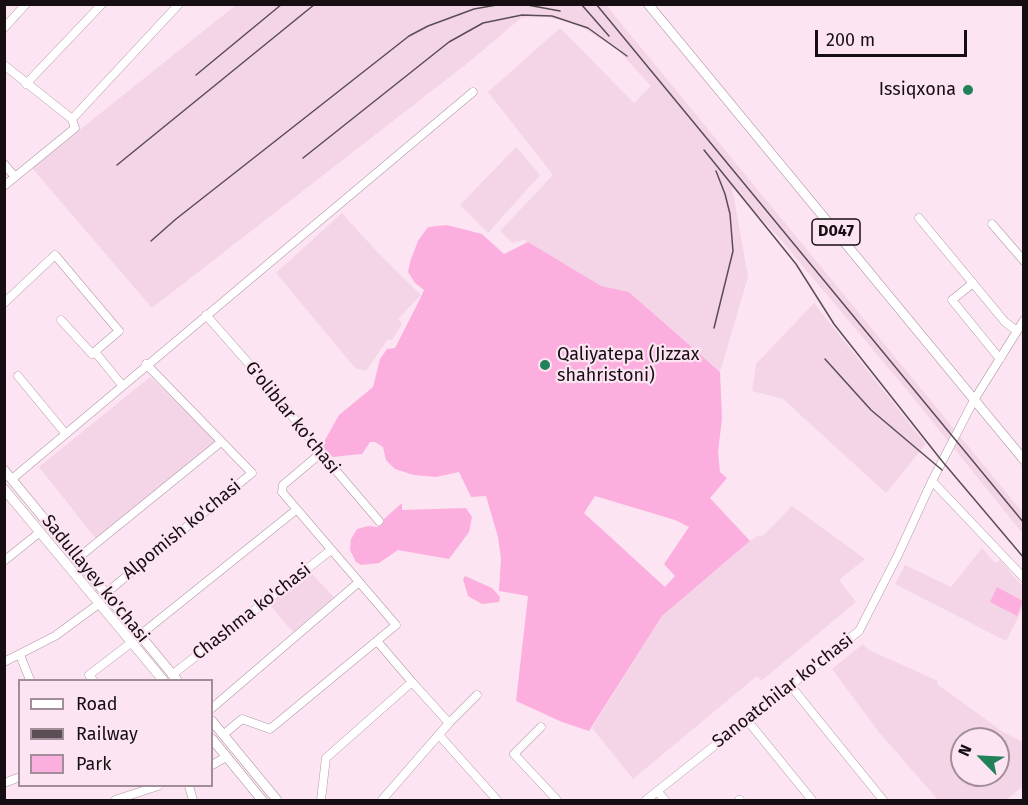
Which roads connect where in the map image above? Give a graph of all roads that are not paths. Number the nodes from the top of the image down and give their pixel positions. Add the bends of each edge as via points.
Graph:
1 (26, 4) edge
2 (102, 4) edge
3 (179, 4) edge
4 (648, 4) edge
5 (4, 28) edge
6 (4, 65) edge
7 (26, 84) junction
8 (473, 92) dead end
9 (72, 119) junction
10 (4, 165) edge
11 (15, 177) junction
12 (4, 186) edge
13 (920, 218) dead end
14 (992, 224) dead end
15 (1023, 261) edge
16 (973, 283) junction
17 (4, 303) edge
18 (206, 315) junction
19 (61, 320) dead end
20 (1023, 320) edge
21 (1017, 331) junction
22 (95, 352) junction
23 (999, 359) junction
24 (146, 364) junction
25 (18, 376) dead end
26 (122, 385) junction
27 (974, 400) junction
28 (66, 433) junction
29 (222, 442) junction
30 (321, 453) junction
31 (1023, 460) edge
32 (4, 470) edge
33 (12, 478) junction
34 (932, 481) junction
35 (6, 492) edge
36 (296, 510) junction
37 (379, 521) dead end
38 (40, 532) junction
39 (331, 550) junction
40 (78, 558) junction
41 (4, 561) edge
42 (1023, 578) edge
43 (359, 582) junction
44 (106, 593) junction
45 (100, 603) junction
46 (140, 635) junction
47 (377, 641) junction
48 (132, 642) junction
49 (20, 655) junction
50 (4, 662) edge
51 (175, 678) edge
52 (29, 679) edge
53 (92, 679) edge
54 (161, 679) edge
55 (412, 682) junction
56 (790, 685) junction
57 (477, 695) dead end
58 (213, 707) edge
59 (747, 720) junction
60 (213, 722) edge
61 (449, 723) junction
62 (541, 728) dead end
63 (223, 735) junction
64 (439, 735) junction
65 (213, 740) edge
66 (226, 757) junction
67 (213, 764) edge
68 (4, 773) edge
69 (6, 782) edge
70 (156, 787) edge
71 (657, 791) junction
72 (135, 797) edge
73 (115, 801) edge
74 (262, 801) edge
75 (277, 801) edge
76 (321, 801) edge
77 (382, 801) edge
78 (497, 801) edge
79 (557, 801) edge
80 (646, 801) edge
81 (665, 801) edge
82 (812, 801) edge
83 (883, 801) edge

1 - 5 street
2 - 7 street
3 - 9 street
4 - 27 main road, D047
6 - 7 street
7 - 9 street
8 - 18 street
9 - 11 street via 75,128
10 - 11 street
11 - 12 street
13 - 16 street
14 - 15 street
16 - 21 street
16 - 23 street via 952,300
17 - 22 street via 55,255 119,331
18 - 24 street
18 - 30 street, G'oliblar ko'chasi
19 - 22 street via 92,354
20 - 21 street, Sanoatchilar ko'chasi
21 - 23 street, Sanoatchilar ko'chasi
22 - 26 street
23 - 27 street, Sanoatchilar ko'chasi
24 - 26 street
24 - 29 street, Alpomish ko'chasi
25 - 28 street
26 - 28 street
27 - 31 main road, D047
27 - 34 street, Sanoatchilar ko'chasi
28 - 33 street
29 - 40 street
29 - 44 street, Alpomish ko'chasi via 252,473
30 - 36 street via 283,485 282,492
30 - 37 street, G'oliblar ko'chasi
32 - 33 main road, Sadullayev ko'chasi
33 - 40 main road, Sadullayev ko'chasi
34 - 42 street
34 - 56 street, Sanoatchilar ko'chasi via 859,631
35 - 38 main road, Sadullayev ko'chasi
36 - 39 street
36 - 46 street
38 - 41 street
38 - 45 main road, Sadullayev ko'chasi
39 - 43 street
39 - 51 street, Chashma ko'chasi
40 - 44 main road, Sadullayev ko'chasi
43 - 47 street via 396,625
43 - 58 street
44 - 46 main road, Sadullayev ko'chasi
45 - 48 main road, Sadullayev ko'chasi
45 - 49 street via 55,636
46 - 51 main road, Sadullayev ko'chasi
47 - 55 street
47 - 63 street via 270,729 242,719
48 - 53 street via 89,675
48 - 54 main road, Sadullayev ko'chasi
49 - 50 street
49 - 52 street
55 - 61 street
55 - 76 street via 326,758
56 - 59 street, Sanoatchilar ko'chasi
56 - 83 street
57 - 61 street
59 - 71 street, Sanoatchilar ko'chasi
59 - 82 street
60 - 63 main road
61 - 64 street
62 - 79 street via 514,754
63 - 75 main road
64 - 77 street
64 - 78 street
65 - 66 main road
66 - 67 street
66 - 74 main road
68 - 69 street
70 - 72 street
71 - 80 street, Sanoatchilar ko'chasi
71 - 81 street
72 - 73 street

